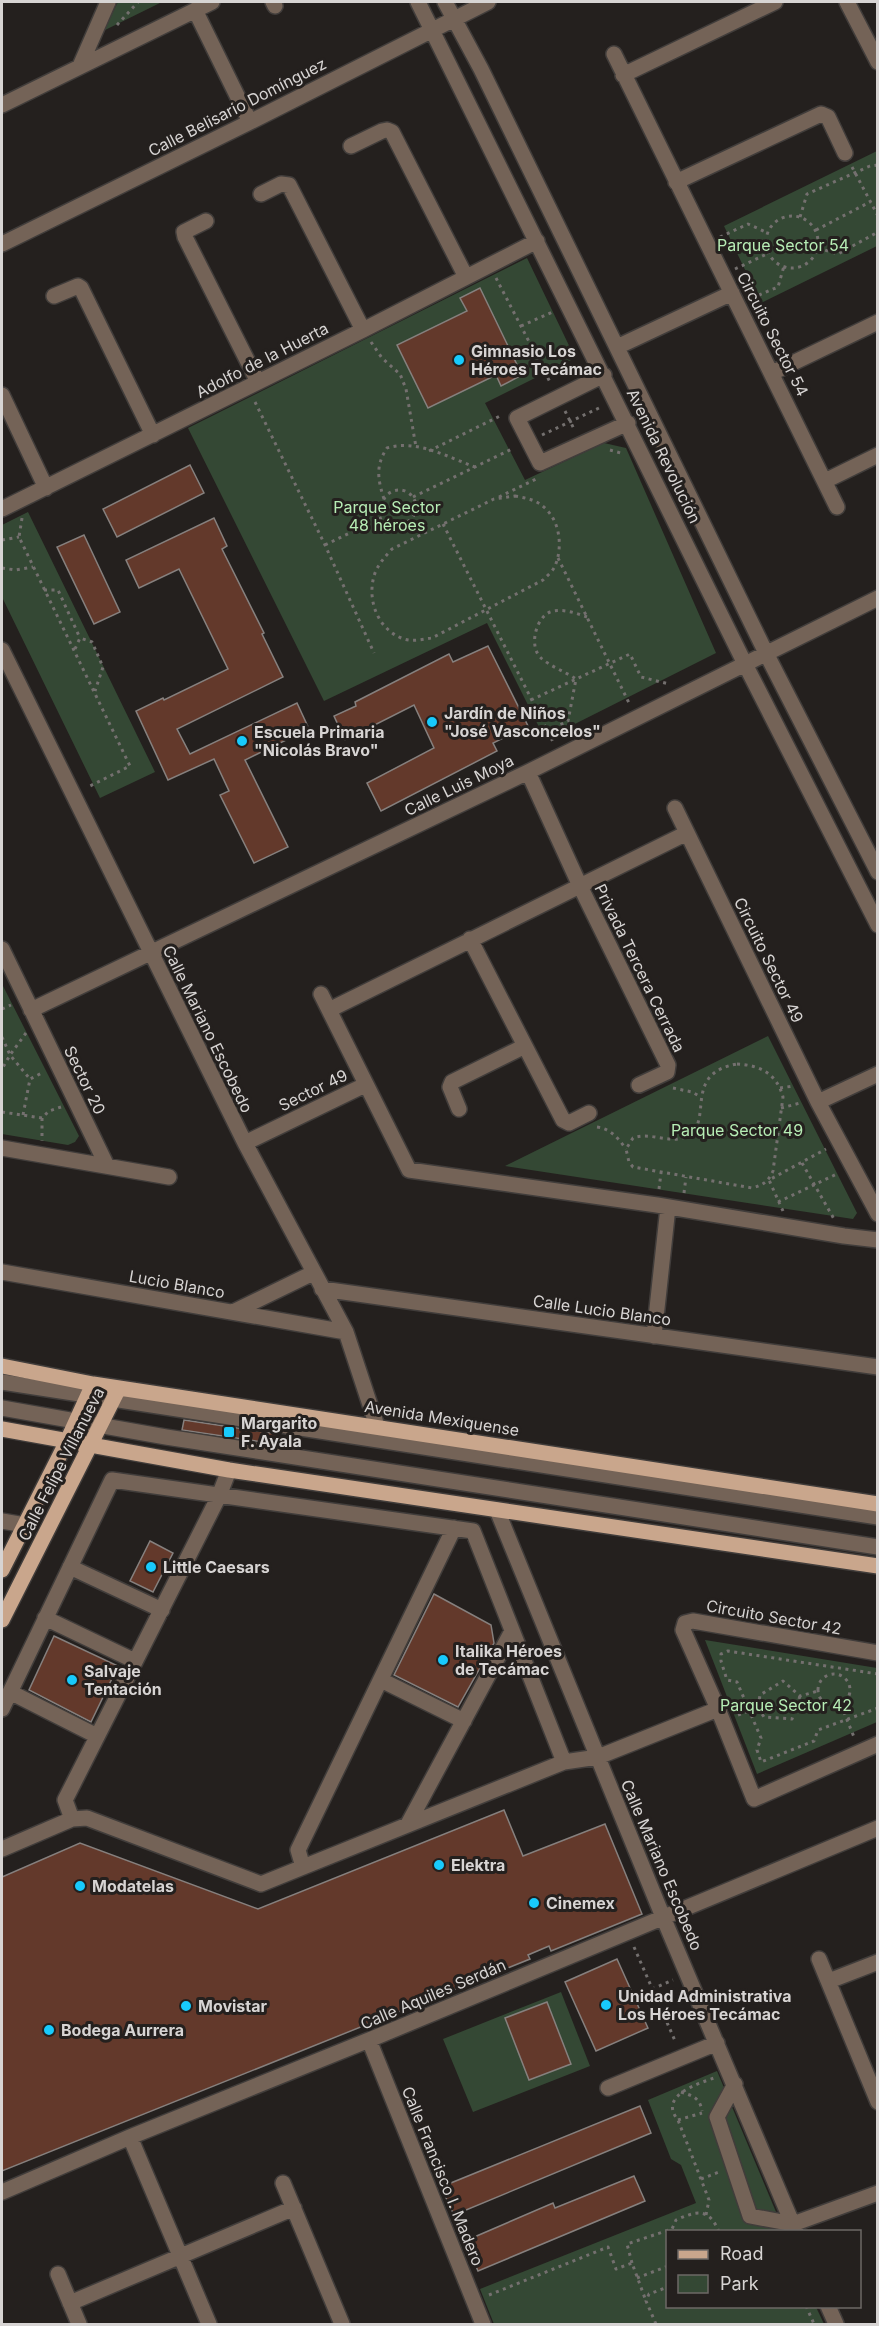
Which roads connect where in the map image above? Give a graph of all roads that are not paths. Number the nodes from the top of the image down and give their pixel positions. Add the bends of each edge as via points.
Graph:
1 (108, 2) edge
2 (212, 2) edge
3 (418, 2) edge
4 (445, 2) edge
5 (488, 2) edge
6 (775, 2) edge
7 (847, 2) edge
8 (195, 10) junction
9 (453, 18) junction
10 (431, 29) junction
11 (614, 54) dead end
12 (878, 62) edge
13 (80, 66) junction
14 (623, 75) junction
15 (2, 105) edge
16 (250, 122) junction
17 (351, 146) dead end
18 (845, 153) road end
19 (676, 182) junction
20 (261, 194) dead end
21 (206, 221) dead end
22 (537, 241) junction
23 (2, 244) edge
24 (466, 277) junction
25 (54, 296) dead end
26 (735, 299) junction
27 (878, 322) edge
28 (363, 330) junction
29 (617, 347) junction
30 (772, 373) junction
31 (604, 375) junction
32 (253, 385) junction
33 (2, 395) edge
34 (628, 423) junction
35 (153, 435) junction
36 (878, 455) edge
37 (825, 481) junction
38 (46, 488) junction
39 (837, 507) dead end
40 (2, 509) edge
41 (878, 598) edge
42 (2, 650) edge
43 (766, 653) junction
44 (746, 664) junction
45 (528, 772) junction
46 (675, 808) dead end
47 (687, 833) junction
48 (878, 872) edge
49 (580, 886) junction
50 (878, 926) edge
51 (470, 939) junction
52 (2, 949) edge
53 (151, 954) junction
54 (321, 994) dead end
55 (328, 1010) junction
56 (33, 1015) junction
57 (525, 1046) junction
58 (878, 1074) edge
59 (365, 1085) junction
60 (639, 1085) dead end
61 (818, 1102) junction
62 (459, 1109) dead end
63 (585, 1115) road end
64 (245, 1143) junction
65 (2, 1148) edge
66 (107, 1166) junction
67 (169, 1177) dead end
68 (668, 1207) junction
69 (878, 1214) edge
70 (878, 1240) edge
71 (2, 1272) edge
72 (313, 1273) junction
73 (322, 1289) junction
74 (233, 1312) junction
75 (346, 1332) junction
76 (654, 1336) junction
77 (2, 1366) edge
78 (878, 1367) edge
79 (2, 1382) edge
80 (91, 1390) junction
81 (116, 1394) junction
82 (2, 1408) edge
83 (76, 1420) junction
84 (101, 1425) junction
85 (377, 1426) junction
86 (2, 1429) edge
87 (67, 1441) junction
88 (91, 1445) junction
89 (229, 1470) junction
90 (219, 1496) junction
91 (425, 1499) junction
92 (878, 1504) edge
93 (496, 1510) junction
94 (878, 1517) edge
95 (2, 1521) edge
96 (415, 1522) junction
97 (24, 1525) junction
98 (454, 1528) junction
99 (878, 1547) edge
100 (878, 1566) edge
101 (70, 1567) junction
102 (2, 1570) edge
103 (162, 1610) junction
104 (45, 1618) junction
105 (2, 1620) edge
106 (512, 1631) junction
107 (878, 1653) edge
108 (135, 1661) junction
109 (381, 1680) junction
110 (10, 1692) junction
111 (2, 1709) edge
112 (720, 1715) junction
113 (464, 1720) junction
114 (97, 1736) junction
115 (878, 1744) edge
116 (598, 1757) junction
117 (564, 1762) junction
118 (72, 1819) junction
119 (408, 1824) junction
120 (878, 1828) edge
121 (2, 1849) edge
122 (303, 1867) junction
123 (663, 1917) junction
124 (819, 1959) dead end
125 (878, 1962) edge
126 (828, 1981) junction
127 (369, 2040) junction
128 (717, 2043) junction
129 (732, 2078) junction
130 (608, 2088) dead end
131 (877, 2099) edge
132 (130, 2137) junction
133 (284, 2183) dead end
134 (2, 2193) edge
135 (878, 2193) edge
136 (294, 2208) junction
137 (795, 2228) edge
138 (181, 2256) junction
139 (58, 2274) dead end
140 (70, 2303) junction
141 (828, 2308) edge
142 (79, 2325) edge
143 (209, 2325) edge
144 (342, 2325) edge
145 (483, 2325) edge
146 (836, 2325) edge

1 - 13 street
2 - 8 street
3 - 10 street, Avenida Revolución
4 - 9 street, Avenida Revolución
5 - 9 street, Calle Belisario Domínguez
6 - 14 street
7 - 12 street
8 - 13 street
8 - 16 street
9 - 10 street, Calle Belisario Domínguez
9 - 29 street, Avenida Revolución
10 - 16 street, Calle Belisario Domínguez
10 - 22 street, Avenida Revolución
11 - 14 street, Circuito Sector 54
13 - 15 street
14 - 19 street, Circuito Sector 54
16 - 23 street, Calle Belisario Domínguez
17 - 24 street via 382,131 392,132
18 - 19 street via 828,117 821,114
19 - 26 street, Circuito Sector 54
20 - 28 street via 281,184 289,185
21 - 32 street via 184,232 185,237
22 - 24 street, Adolfo de la Huerta
22 - 31 street, Avenida Revolución
24 - 28 street, Adolfo de la Huerta
25 - 35 street via 81,288
26 - 29 street
26 - 30 street, Circuito Sector 54
27 - 30 street
28 - 32 street, Adolfo de la Huerta
29 - 43 street, Avenida Revolución
30 - 37 street, Circuito Sector 54
31 - 34 street, Avenida Revolución
31 - 34 street via 517,418 540,463
32 - 35 street, Adolfo de la Huerta
33 - 38 street
34 - 44 street, Avenida Revolución
35 - 38 street, Adolfo de la Huerta
36 - 37 street
37 - 39 street, Circuito Sector 54
38 - 40 street, Adolfo de la Huerta
41 - 43 street, Calle Luis Moya
42 - 53 street, Calle Mariano Escobedo
43 - 44 street, Calle Luis Moya
43 - 48 street, Avenida Revolución
44 - 45 street, Calle Luis Moya
44 - 50 street, Avenida Revolución
45 - 49 street
45 - 53 street, Calle Luis Moya
46 - 47 street, Circuito Sector 49
47 - 49 street
47 - 61 street, Circuito Sector 49
49 - 51 street
49 - 60 street, Privada Tercera Cerrada via 668,1065 667,1072
51 - 55 street
51 - 57 street
52 - 56 street, Sector 20
53 - 56 street
53 - 64 street, Calle Mariano Escobedo
54 - 55 street, Sector 49
55 - 59 street, Sector 49
56 - 66 street, Sector 20
57 - 62 street via 452,1082 450,1087
57 - 63 street via 563,1120 569,1123
58 - 61 street
59 - 64 street, Sector 49
59 - 68 street, Sector 49 via 409,1170
61 - 69 street, Circuito Sector 49
64 - 72 street, Calle Mariano Escobedo
65 - 66 street
66 - 67 street
68 - 70 street
68 - 76 street
71 - 74 street, Lucio Blanco
72 - 73 street, Calle Mariano Escobedo
72 - 74 street
73 - 75 street, Calle Mariano Escobedo
73 - 76 street, Calle Lucio Blanco
74 - 75 street, Lucio Blanco
75 - 85 street, Calle Mariano Escobedo
76 - 78 street, Calle Lucio Blanco
77 - 80 main road
79 - 80 street
80 - 81 street
80 - 83 main road, Calle Felipe Villanueva
81 - 84 main road, Calle Felipe Villanueva
81 - 85 main road, Avenida Mexiquense
81 - 94 street via 177,1408
82 - 83 street
83 - 84 street
83 - 87 main road, Calle Felipe Villanueva
84 - 88 main road, Calle Felipe Villanueva
84 - 99 street
85 - 92 main road, Avenida Mexiquense
86 - 87 main road
87 - 88 main road
87 - 97 main road, Calle Felipe Villanueva
88 - 89 main road
88 - 105 main road, Calle Felipe Villanueva
89 - 90 street
89 - 91 main road
90 - 96 street
90 - 101 street via 112,1480
90 - 103 street
91 - 93 main road
91 - 96 street
93 - 100 main road
93 - 116 street, Calle Mariano Escobedo
95 - 97 street
96 - 98 street
97 - 102 main road, Calle Felipe Villanueva
98 - 106 street via 473,1531
98 - 109 street
101 - 103 street
101 - 104 street
103 - 108 street
104 - 108 street
104 - 110 street
106 - 113 street
106 - 117 street
107 - 112 street, Circuito Sector 42 via 693,1621 685,1623 683,1630
108 - 114 street
109 - 113 street
109 - 122 street via 298,1850
110 - 111 street
110 - 114 street
112 - 115 street, Circuito Sector 42 via 754,1799
112 - 116 street
113 - 119 street
114 - 118 street via 65,1800
116 - 117 street
116 - 123 street, Calle Mariano Escobedo
117 - 119 street
118 - 121 street
118 - 122 street via 87,1818 261,1884
119 - 122 street
120 - 123 street, Calle Aquiles Serdán
123 - 127 street, Calle Aquiles Serdán
123 - 128 street, Calle Mariano Escobedo
124 - 126 street
125 - 126 street
126 - 131 street
127 - 132 street, Calle Aquiles Serdán
127 - 145 street, Calle Francisco I. Madero
128 - 129 street, Calle Mariano Escobedo
128 - 130 street
129 - 137 street, Calle Mariano Escobedo
129 - 137 street via 710,2115 750,2216
132 - 134 street, Calle Aquiles Serdán
132 - 138 street
133 - 136 street
135 - 137 street
136 - 138 street
136 - 144 street
138 - 140 street
138 - 143 street
139 - 140 street
140 - 142 street
141 - 146 street

